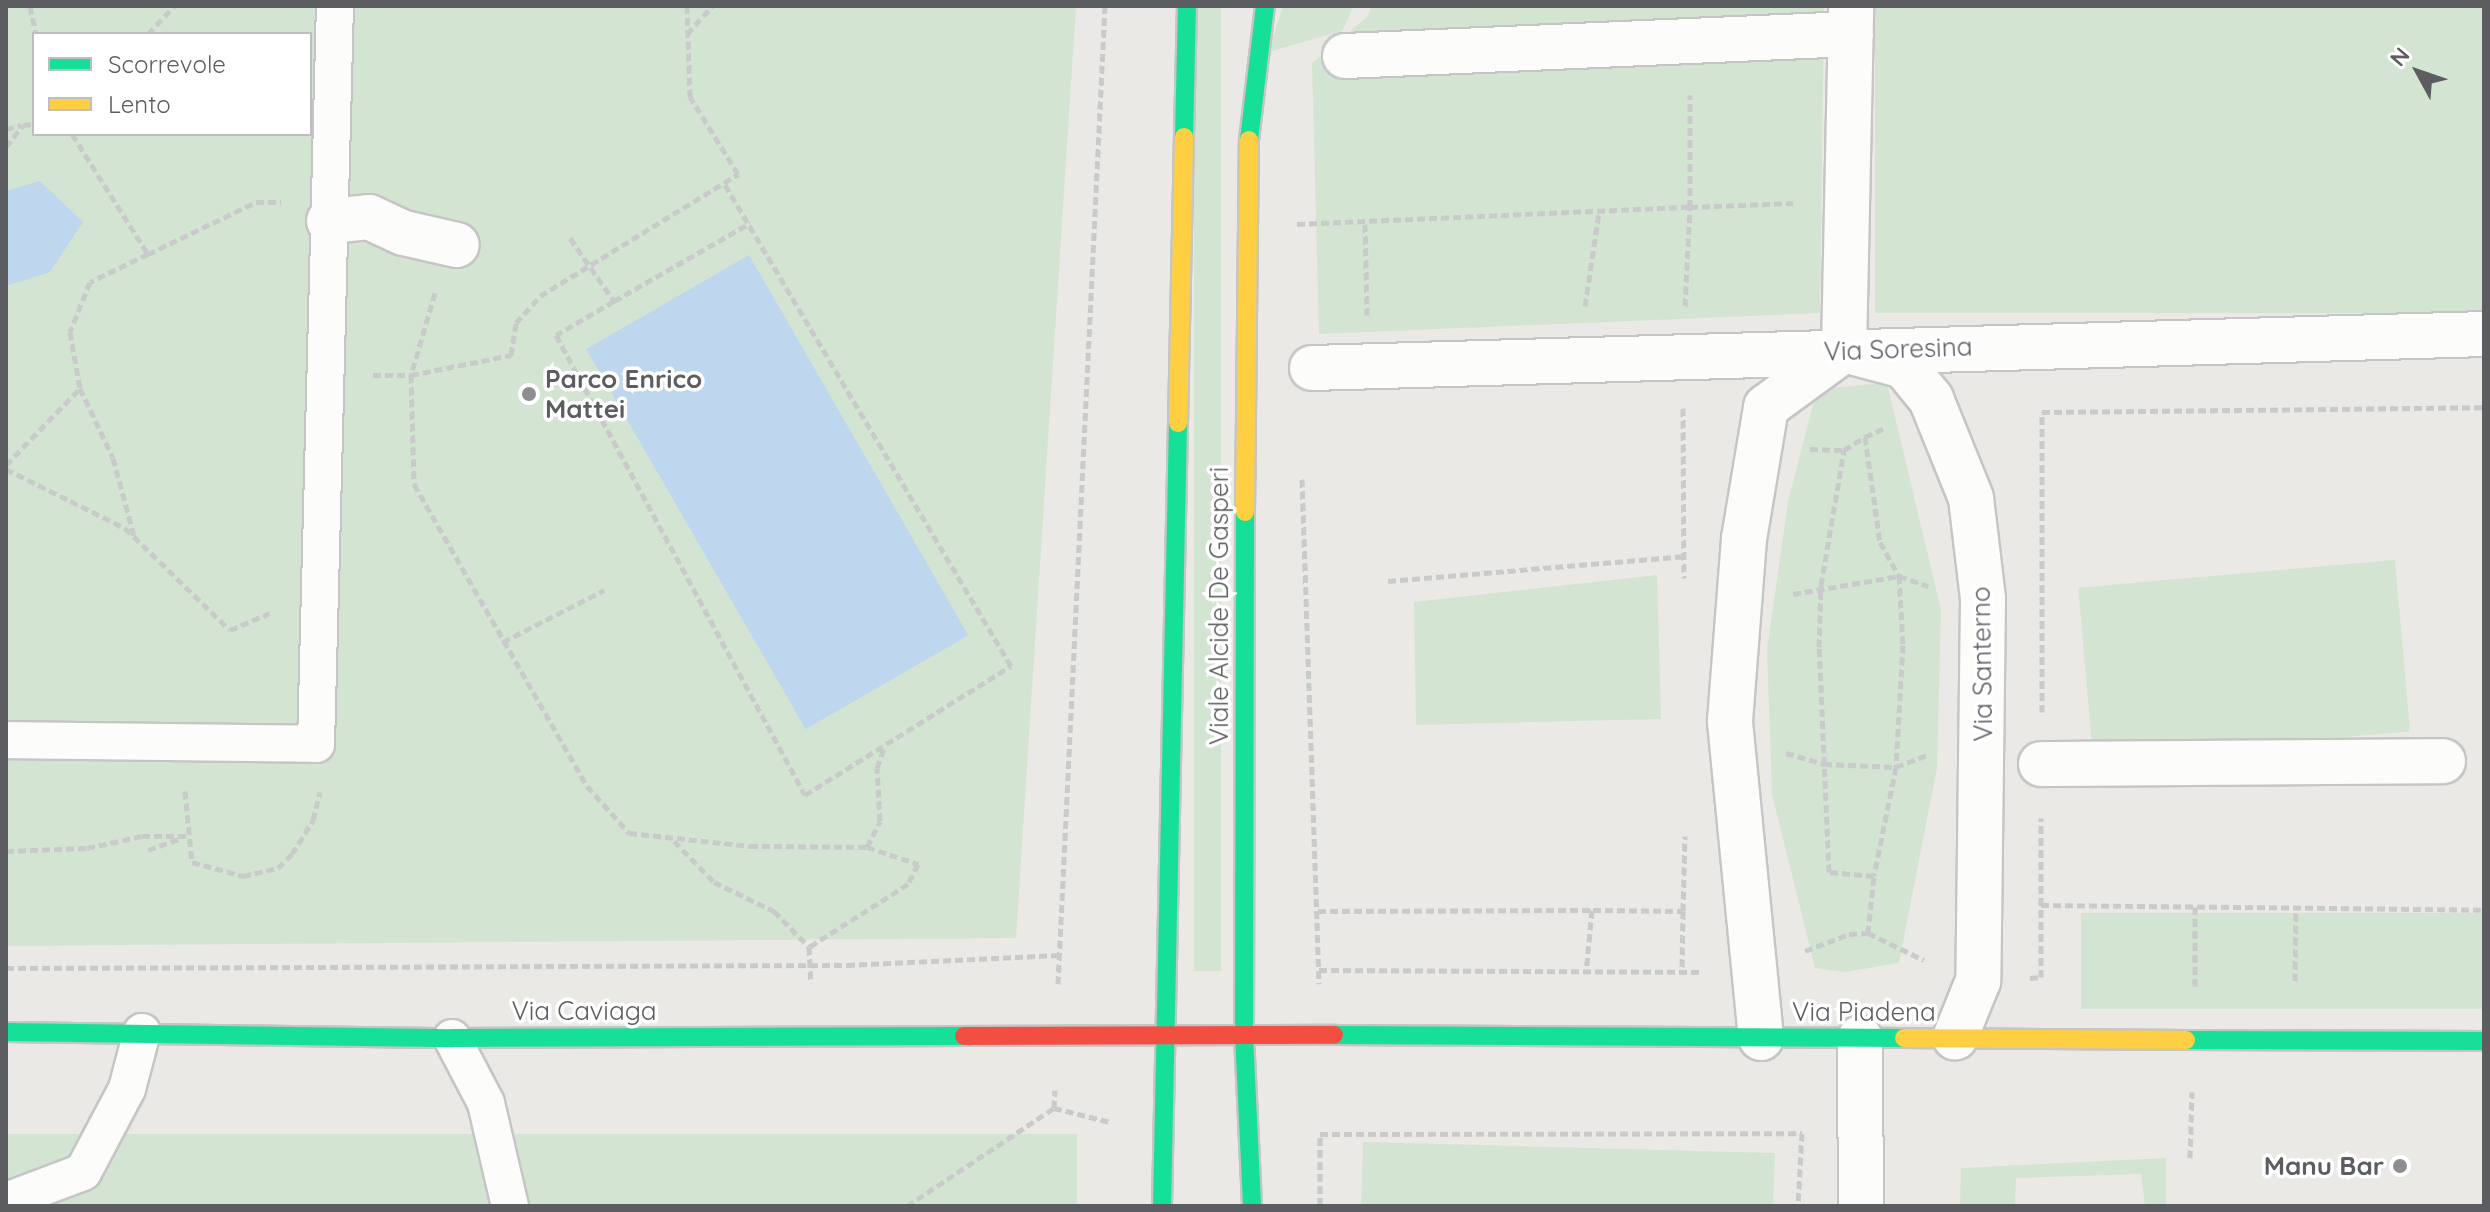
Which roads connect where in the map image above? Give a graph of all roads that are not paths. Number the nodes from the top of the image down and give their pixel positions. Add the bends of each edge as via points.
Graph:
1 (335, 6) edge
2 (1187, 6) edge
3 (1265, 6) edge
4 (1851, 20) edge
5 (1345, 56) dead end
6 (330, 211) junction
7 (445, 242) road end
8 (2484, 334) edge
9 (1844, 350) junction
10 (1312, 368) dead end
11 (6, 740) edge
12 (2443, 761) dead end
13 (2041, 764) road end
14 (6, 1032) edge
15 (142, 1032) junction
16 (1244, 1035) junction
17 (452, 1038) junction
18 (1162, 1038) junction
19 (1761, 1038) junction
20 (1860, 1038) junction
21 (1955, 1038) junction
22 (2484, 1041) edge
23 (6, 1201) edge
24 (510, 1206) edge
25 (1162, 1206) edge
26 (1252, 1206) edge
27 (1861, 1206) edge

1 - 6 lane
2 - 18 street, Viale Alcide De Gasperi
3 - 16 street, Viale Alcide De Gasperi via 1246,161
4 - 5 street via 1690,42
4 - 9 street
6 - 7 street via 369,217
6 - 11 lane via 316,744
8 - 9 street, Via Soresina
9 - 10 street, Via Soresina
9 - 19 street via 1766,407 1738,609 1730,721
9 - 21 street, Via Santerno via 1904,366 1936,408 1971,498 1983,599 1978,981
12 - 13 street
14 - 15 street, Via Caviaga
15 - 17 street, Via Caviaga
15 - 23 lane via 127,1089 83,1172
16 - 18 street, Via Piadena
16 - 19 street, Via Piadena
16 - 26 street, Viale Alcide De Gasperi
17 - 18 street, Via Caviaga
17 - 24 lane via 486,1103
18 - 25 street, Viale Alcide De Gasperi
19 - 20 street, Via Piadena
20 - 21 street, Via Piadena
20 - 27 street
21 - 22 street, Via Piadena

